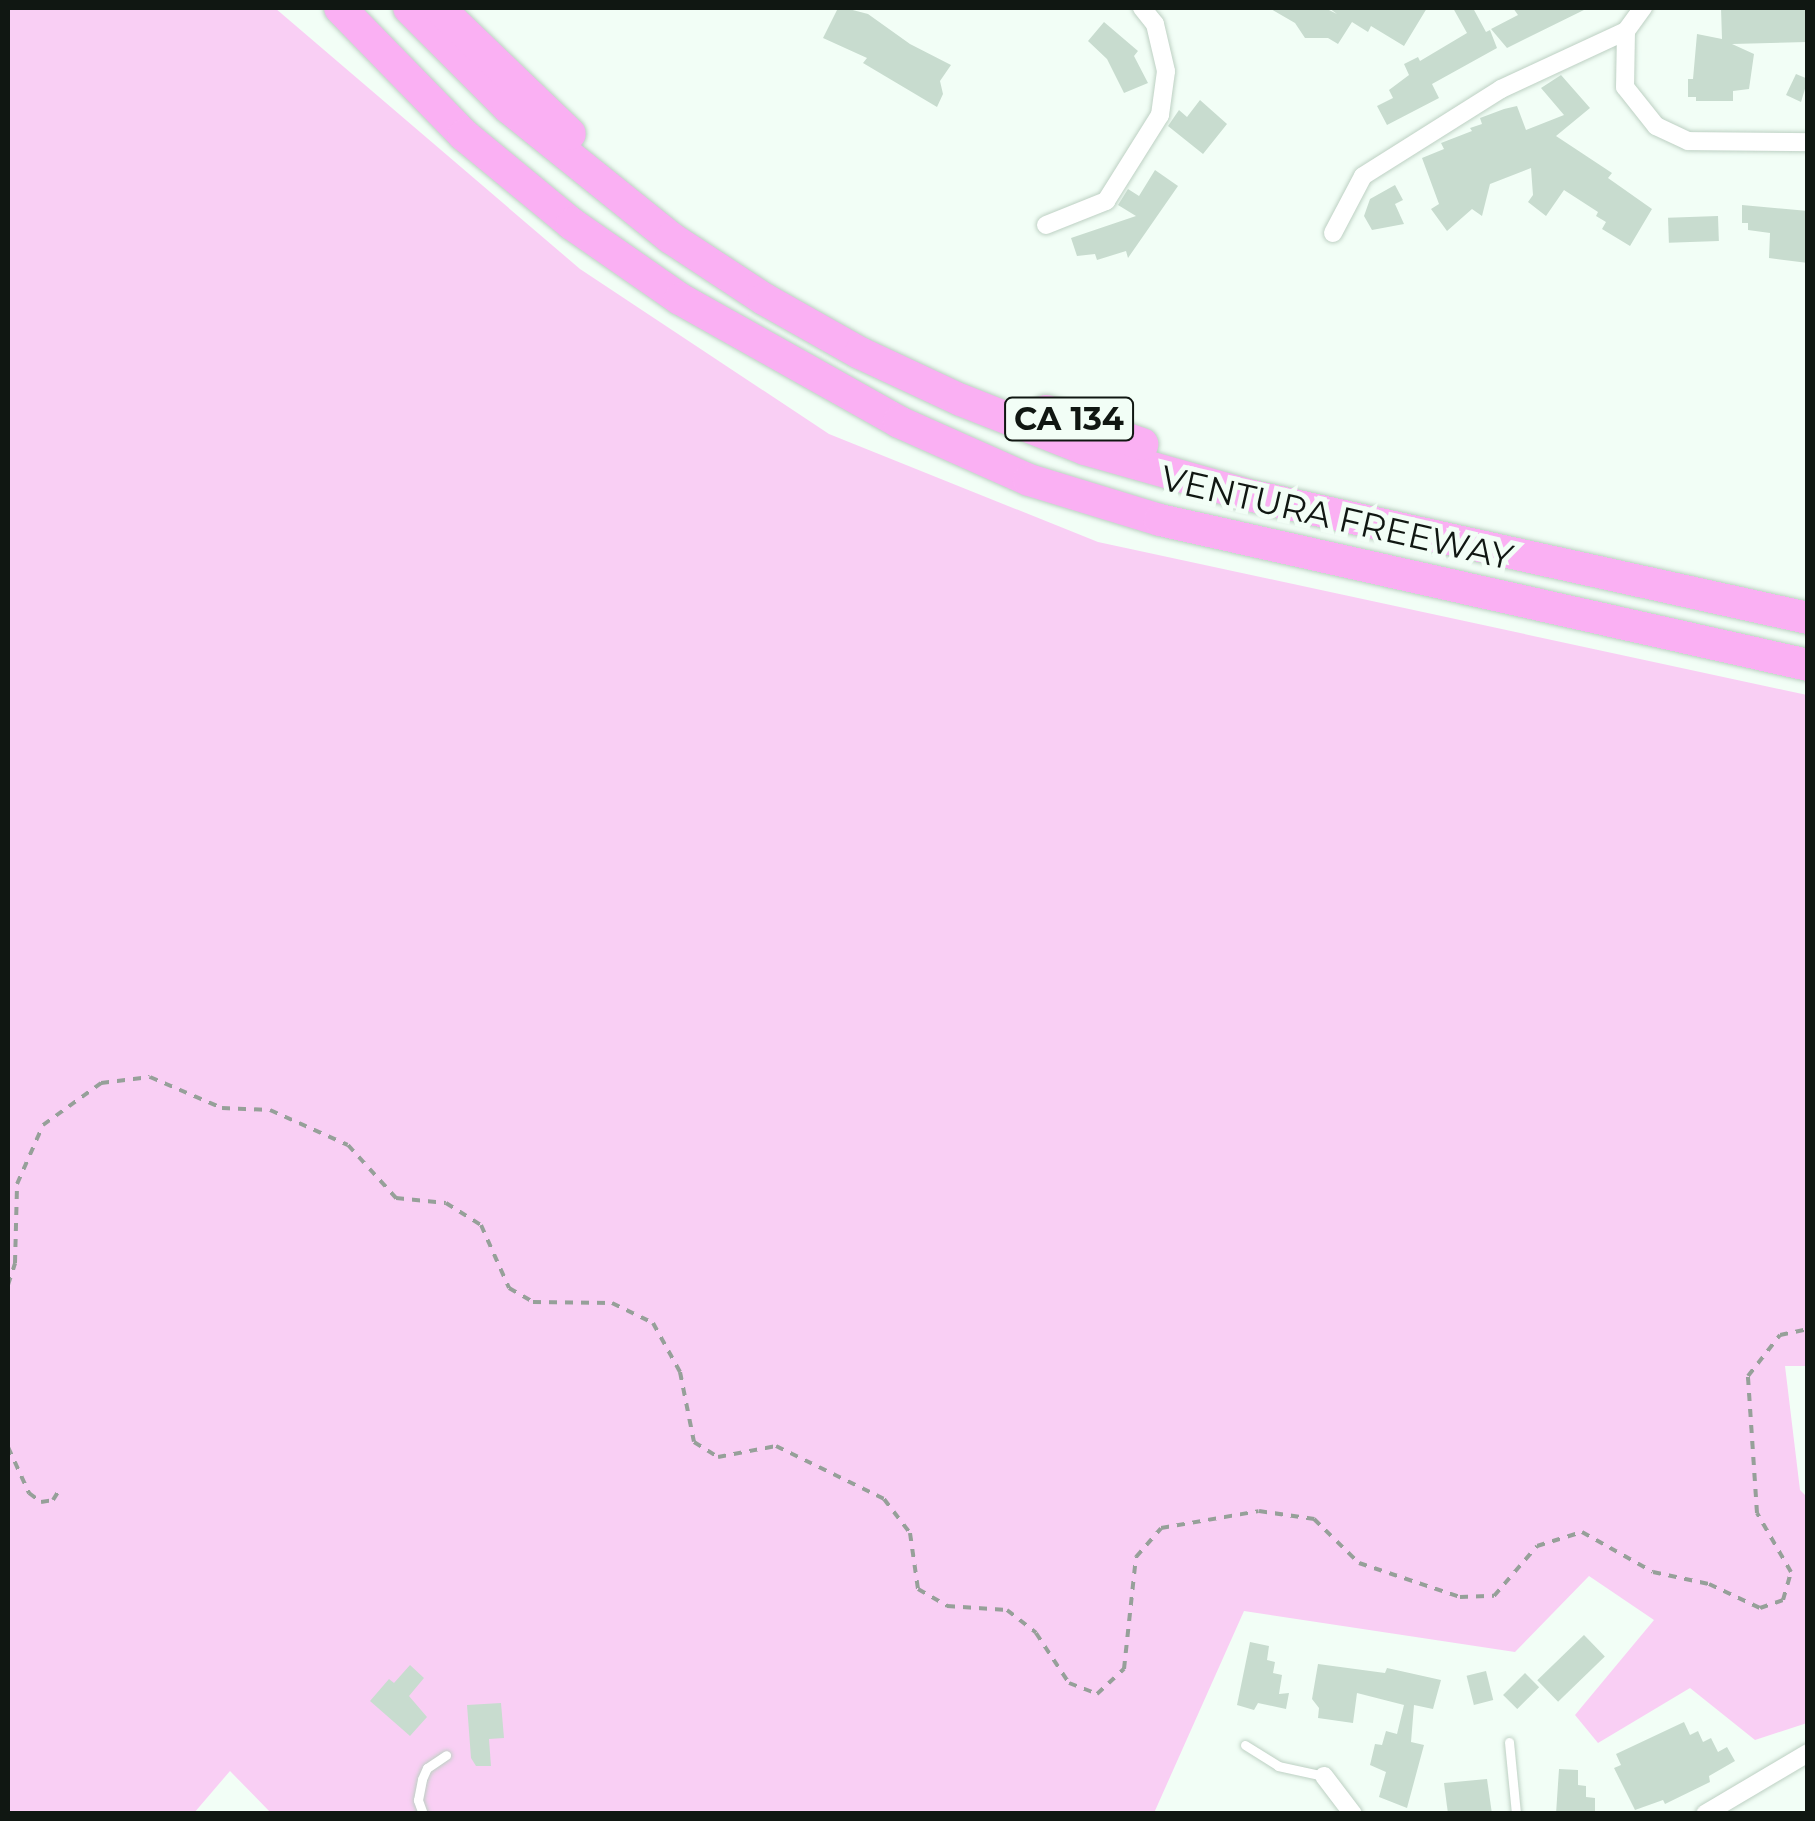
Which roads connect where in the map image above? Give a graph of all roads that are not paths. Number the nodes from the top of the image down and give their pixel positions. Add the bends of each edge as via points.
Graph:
1 (340, 8) edge
2 (367, 8) edge
3 (408, 8) edge
4 (438, 8) edge
5 (1142, 8) edge
6 (1643, 8) edge
7 (1626, 31) junction
8 (1808, 142) edge
9 (1046, 226) dead end
10 (1334, 233) dead end
11 (801, 370) junction
12 (1808, 603) edge
13 (1808, 618) edge
14 (1723, 646) junction
15 (1808, 648) edge
16 (1808, 666) edge
17 (1509, 1742) dead end
18 (1245, 1746) dead end
19 (1808, 1753) edge
20 (446, 1754) dead end
21 (1324, 1776) joint
22 (422, 1814) edge
23 (1353, 1814) edge
24 (1516, 1814) edge
25 (1705, 1814) edge

1 - 11 highway, VENTURA FREEWAY / CA 134 via 464,134 572,224 680,299
2 - 11 highway via 557,188 665,270 786,346
3 - 13 highway via 508,107 671,238 860,353 961,400 1085,449 1248,495
4 - 12 highway, VENTURA FREEWAY / CA 134 via 593,155 712,242 831,314 954,374 1180,457
5 - 9 street via 1156,24 1166,71 1160,115 1106,201
6 - 7 street
7 - 8 street via 1625,87 1656,126 1688,141
7 - 10 street via 1501,89 1363,176
11 - 14 highway, VENTURA FREEWAY / CA 134 via 1029,480 1160,520
14 - 15 highway
14 - 16 highway, VENTURA FREEWAY / CA 134
17 - 24 lane
18 - 21 lane via 1278,1766
19 - 25 street
20 - 22 lane via 422,1779
21 - 23 street

